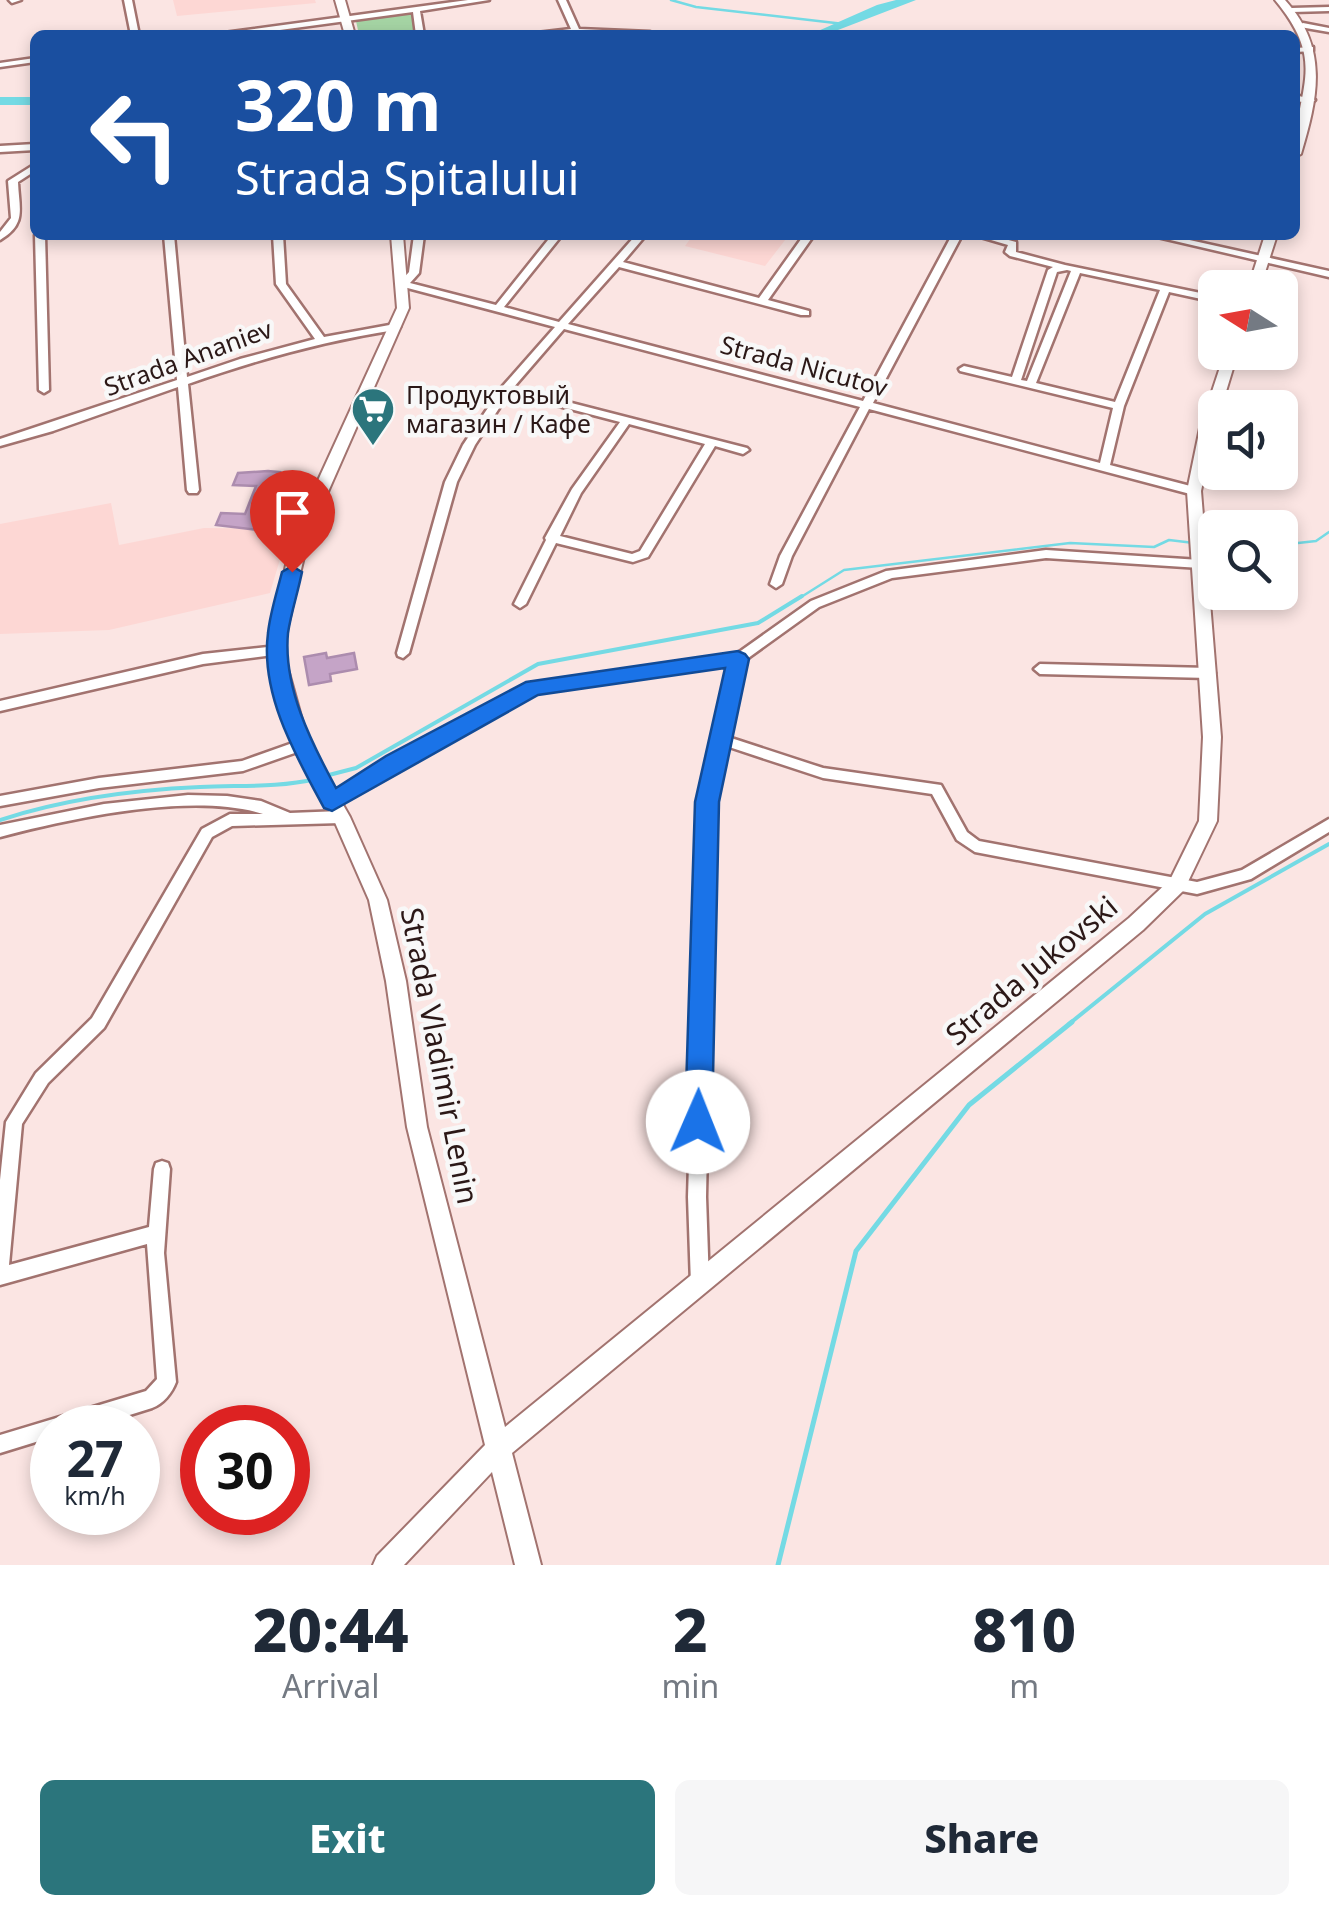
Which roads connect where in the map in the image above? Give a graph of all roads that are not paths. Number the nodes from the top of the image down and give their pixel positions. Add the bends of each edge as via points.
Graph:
1 (128, 0) edge
2 (340, 0) edge
3 (485, 0) edge
4 (562, 0) edge
5 (1280, 0) edge
6 (416, 9) junction
7 (1329, 9) edge
8 (1292, 10) junction
9 (345, 19) junction
10 (1303, 25) junction
11 (133, 30) edge
12 (262, 30) edge
13 (348, 30) edge
14 (419, 30) edge
15 (577, 30) edge
16 (1329, 30) edge
17 (1310, 49) junction
18 (1300, 50) edge
19 (30, 61) edge
20 (0, 66) edge
21 (1300, 99) edge
22 (1312, 100) junction
23 (1300, 138) edge
24 (30, 147) edge
25 (0, 149) edge
26 (30, 169) edge
27 (14, 227) junction
28 (30, 228) edge
29 (0, 237) edge
30 (40, 240) edge
31 (169, 240) edge
32 (278, 240) edge
33 (397, 240) edge
34 (418, 240) edge
35 (552, 240) edge
36 (637, 240) edge
37 (805, 240) edge
38 (953, 240) edge
39 (998, 240) edge
40 (1177, 240) edge
41 (1269, 240) edge
42 (1263, 259) junction
43 (616, 263) junction
44 (1072, 268) junction
45 (1260, 270) edge
46 (1329, 274) edge
47 (403, 284) junction
48 (1166, 288) junction
49 (1198, 295) edge
50 (762, 301) junction
51 (498, 308) junction
52 (805, 312) dead end
53 (561, 325) junction
54 (395, 327) junction
55 (320, 338) junction
56 (964, 368) dead end
57 (1226, 370) edge
58 (1016, 380) junction
59 (183, 382) junction
60 (1031, 383) junction
61 (506, 389) junction
62 (44, 390) dead end
63 (868, 406) junction
64 (1119, 406) junction
65 (626, 420) junction
66 (712, 442) junction
67 (0, 443) edge
68 (742, 450) dead end
69 (1104, 468) junction
70 (193, 490) dead end
71 (1194, 491) junction
72 (550, 538) junction
73 (1198, 538) edge
74 (1198, 550) edge
75 (776, 584) dead end
76 (520, 604) dead end
77 (1204, 610) edge
78 (277, 651) junction
79 (403, 653) dead end
80 (738, 659) junction
81 (1040, 669) dead end
82 (1209, 673) junction
83 (0, 706) edge
84 (722, 740) junction
85 (303, 748) junction
86 (2, 801) edge
87 (226, 802) junction
88 (334, 805) junction
89 (287, 818) junction
90 (230, 820) junction
91 (1329, 825) edge
92 (0, 831) edge
93 (1177, 885) junction
94 (7, 1123) edge
95 (162, 1169) dead end
96 (158, 1233) junction
97 (0, 1268) edge
98 (0, 1276) edge
99 (700, 1284) junction
100 (132, 1405) edge
101 (30, 1435) edge
102 (0, 1444) edge
103 (500, 1447) junction
104 (386, 1565) edge
105 (528, 1565) edge

1 - 11 street
2 - 9 main road
3 - 6 street
4 - 15 street
5 - 8 main road
6 - 9 street
6 - 14 street
7 - 8 street
8 - 10 main road
9 - 12 street
9 - 13 main road
10 - 16 street
10 - 17 main road
17 - 18 street
17 - 22 main road
19 - 20 street
21 - 22 street
22 - 23 main road
24 - 25 street
26 - 27 street via 13,181
27 - 28 street
27 - 29 street
30 - 62 street
31 - 59 street
32 - 55 street via 281,284
33 - 47 main road, Strada Vladimir Lenin
34 - 47 street via 414,273
35 - 51 street
36 - 43 street
37 - 50 street
38 - 63 street
39 - 44 street via 1013,244 1013,254
40 - 42 street
41 - 42 main road
42 - 45 main road
42 - 46 street
43 - 50 street
43 - 53 street
44 - 48 street
44 - 58 street via 1054,270
44 - 60 street
47 - 51 street, Strada Nicutov
47 - 54 main road, Strada Vladimir Lenin
48 - 49 street
48 - 64 street
50 - 52 street
51 - 53 street, Strada Nicutov
53 - 61 street
53 - 63 street, Strada Nicutov
54 - 55 street, Strada Ananiev
54 - 78 main road, Strada Vladimir Lenin via 302,535
55 - 59 street, Strada Ananiev
56 - 58 street
57 - 71 main road, Strada Jukovski
58 - 60 street
59 - 67 street, Strada Ananiev
59 - 70 street
60 - 64 street
61 - 65 street
61 - 79 street via 450,482
63 - 69 street, Strada Nicutov
63 - 75 street
64 - 69 street
65 - 66 street
65 - 72 street
66 - 68 street
66 - 72 street via 644,554 633,558
69 - 71 street, Strada Nicutov
71 - 73 main road, Strada Jukovski
72 - 76 street
74 - 80 street via 1046,554 890,574 815,604
77 - 82 main road, Strada Jukovski
78 - 83 street via 203,658
78 - 85 main road, Strada Vladimir Lenin
80 - 84 street
80 - 88 street via 534,688 394,762
81 - 82 street
82 - 93 main road, Strada Jukovski via 1212,800
84 - 93 street via 823,772 936,789 962,836 975,846
84 - 99 street via 707,802
85 - 86 street via 243,766
85 - 88 main road, Strada Vladimir Lenin
87 - 89 street via 254,802
87 - 90 street
87 - 92 street via 78,811
88 - 89 street
88 - 103 main road, Strada Vladimir Lenin via 378,900 417,1128
89 - 90 street
90 - 94 street via 207,832 98,1023
91 - 93 street via 1246,874 1196,888
93 - 99 main road, Strada Jukovski
94 - 97 street
95 - 96 street
96 - 98 street
96 - 100 street via 168,1372 152,1399
99 - 103 main road, Strada Jukovski
101 - 102 street
103 - 104 main road, Strada Jukovski
103 - 105 main road, Strada Vladimir Lenin

